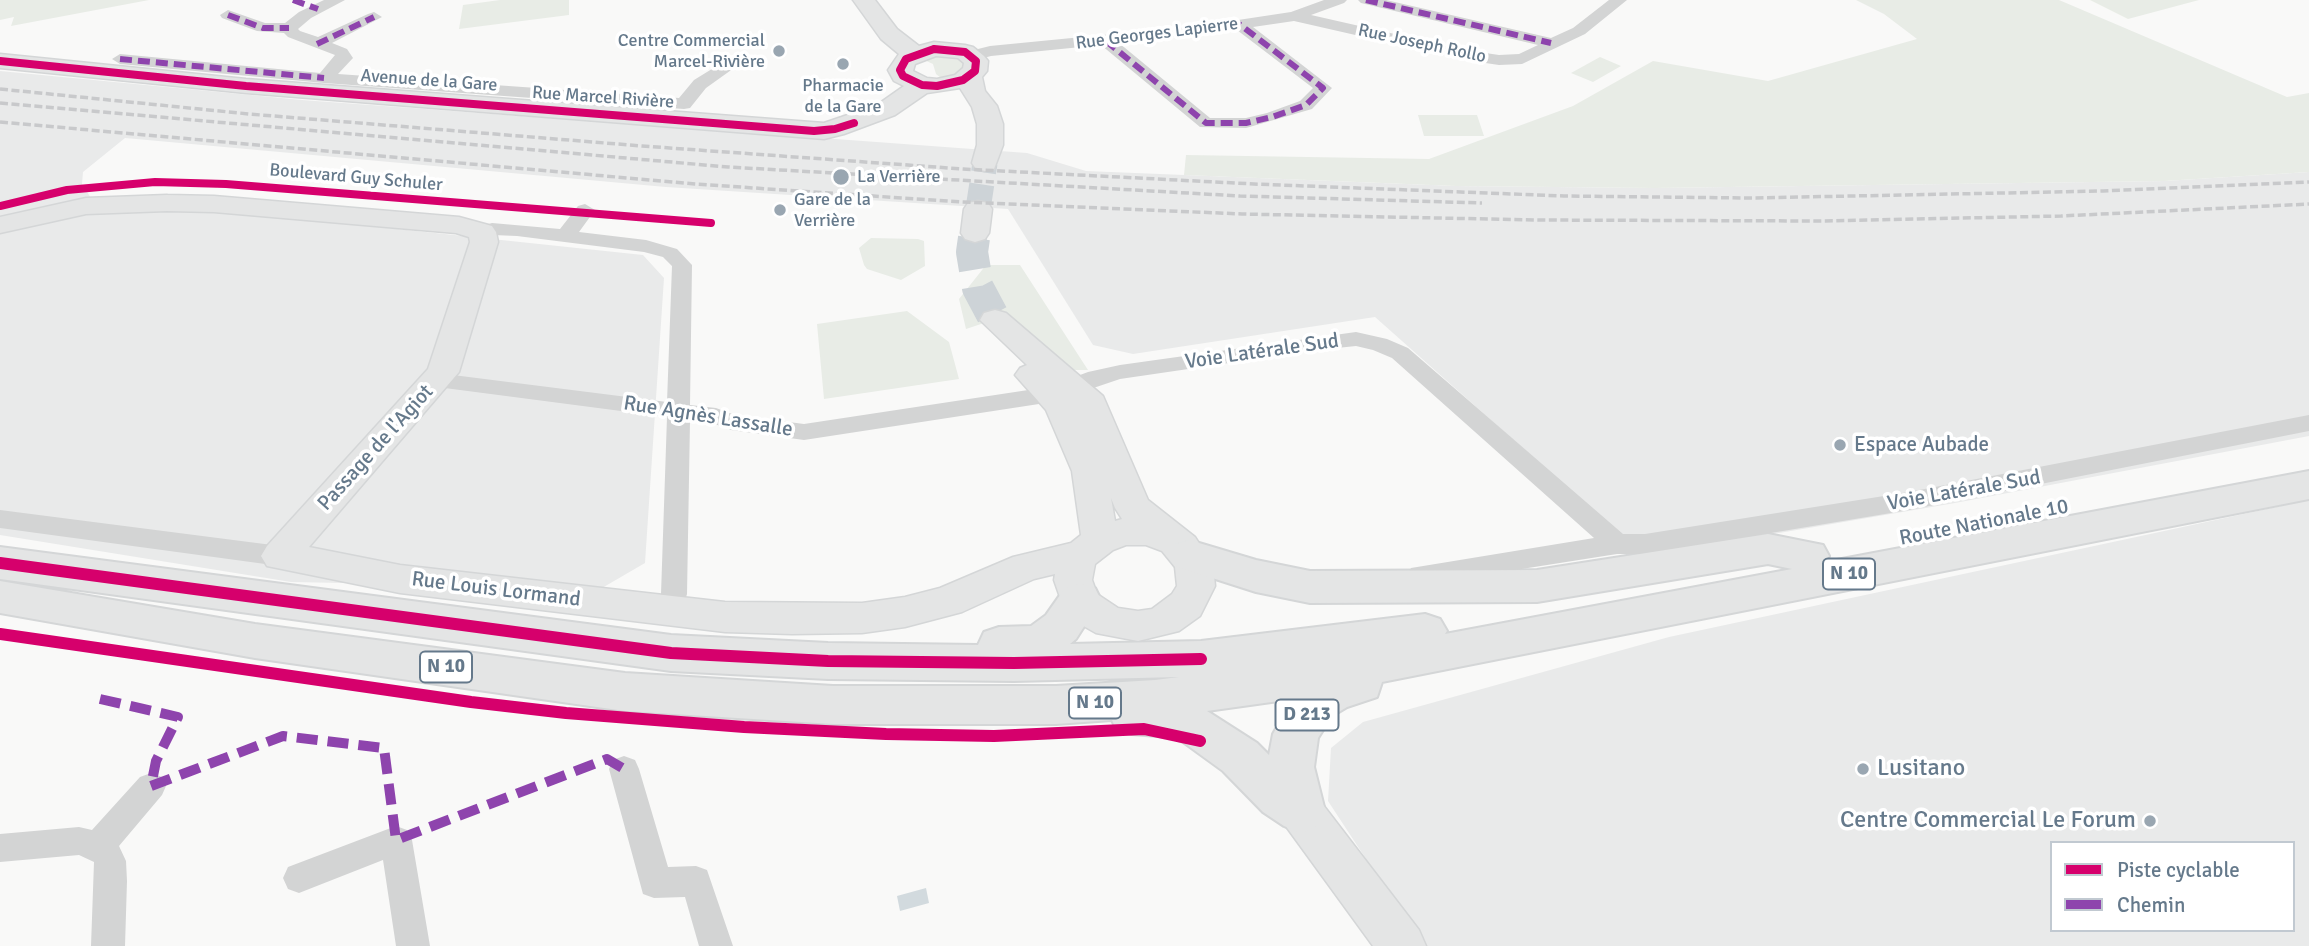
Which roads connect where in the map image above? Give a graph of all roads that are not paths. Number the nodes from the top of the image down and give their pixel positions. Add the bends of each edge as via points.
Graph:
1 (293, 0) edge
2 (337, 0) edge
3 (864, 0) edge
4 (1339, 0) edge
5 (1366, 0) edge
6 (1619, 0) edge
7 (318, 9) junction
8 (228, 15) dead end
9 (1294, 16) junction
10 (374, 17) dead end
11 (1239, 24) junction
12 (289, 28) junction
13 (1106, 41) junction
14 (1551, 43) junction
15 (317, 44) junction
16 (914, 54) junction
17 (120, 60) dead end
18 (0, 61) edge
19 (726, 68) dead end
20 (963, 72) junction
21 (316, 83) junction
22 (922, 85) junction
23 (677, 111) junction
24 (585, 210) dead end
25 (0, 225) edge
26 (565, 236) junction
27 (481, 241) junction
28 (998, 322) tunnel mouth
29 (437, 380) junction
30 (1064, 392) junction
31 (681, 411) junction
32 (716, 416) junction
33 (2309, 423) edge
34 (2309, 460) edge
35 (2309, 485) edge
36 (1573, 506) junction
37 (0, 519) edge
38 (1617, 544) junction
39 (1091, 547) junction
40 (1181, 548) junction
41 (1563, 552) junction
42 (280, 556) junction
43 (1809, 556) junction
44 (0, 563) edge
45 (990, 583) junction
46 (1372, 588) junction
47 (1078, 596) junction
48 (0, 597) edge
49 (670, 610) junction
50 (96, 612) junction
51 (0, 615) edge
52 (828, 661) junction
53 (1389, 663) junction
54 (798, 703) junction
55 (624, 769) dead end
56 (151, 786) dead end
57 (1301, 811) junction
58 (97, 845) junction
59 (0, 848) edge
60 (299, 878) dead end
61 (108, 946) edge
62 (413, 946) edge
63 (716, 946) edge
64 (1402, 946) edge

1 - 7 street
2 - 7 street
3 - 16 street via 888,34
4 - 9 street, Rue Georges Lapierre
5 - 14 street
6 - 14 street, Rue Joseph Rollo via 1579,31
7 - 12 street
8 - 12 street via 263,28
9 - 11 street, Rue Georges Lapierre
9 - 14 street, Rue Joseph Rollo via 1499,60 1522,59
10 - 15 street
11 - 13 street, Rue Georges Lapierre
11 - 13 street via 1323,88 1306,105 1247,123 1206,123
12 - 15 street
13 - 20 street, Rue Georges Lapierre via 990,51
15 - 21 street via 341,52 345,58
16 - 20 street via 945,48
16 - 22 street via 900,70 909,81
17 - 21 street
18 - 21 street, Avenue de la Gare via 246,86
19 - 23 street, Rue Marcel Rivière via 700,84
20 - 22 street
21 - 23 street, Avenue de la Gare
22 - 23 street, Avenue de la Gare via 886,110 824,131
24 - 26 street
25 - 27 street, Boulevard Guy Schuler via 52,212 129,202 214,204 447,226
26 - 27 street via 492,229
26 - 31 street via 657,248 680,261 684,273
27 - 29 street, Passage de l'Agiot
28 - 30 street via 999,339 1024,370
29 - 31 street, Rue Agnès Lassalle
29 - 42 street, Passage de l'Agiot
30 - 32 street, Rue Agnès Lassalle via 1008,389 826,416 736,411
30 - 32 street, Rue Agnès Lassalle via 804,432
30 - 36 street, Voie Latérale Sud via 1120,372 1318,342 1356,339 1379,344 1400,353
30 - 39 street via 1061,407 1093,494
30 - 40 street via 1133,508
31 - 32 street, Rue Agnès Lassalle
31 - 49 street
33 - 38 street, Voie Latérale Sud via 1909,501 1645,544
34 - 43 main road, Route Nationale 10 / N 10
35 - 53 main road, N 10
36 - 38 street, Voie Latérale Sud
36 - 41 street via 1573,533
37 - 42 street, Rue Louis Lormand
38 - 41 street, Voie Latérale Sud
39 - 40 street via 1137,531
39 - 45 street, Rue Louis Lormand
39 - 47 street via 1075,566
40 - 46 main road via 1256,576 1310,587
40 - 47 street via 1197,575 1192,596 1165,620 1138,626 1110,622 1097,616
41 - 46 street, Voie Latérale Sud via 1402,578
42 - 49 street, Rue Louis Lormand via 400,579
43 - 46 main road via 1768,549 1537,586
43 - 52 main road, Route Nationale 10 / N 10 via 1536,612 1392,636 1201,659
44 - 52 main road, N 10 via 671,653
45 - 47 street, Rue Louis Lormand via 1041,580
45 - 49 street, Rue Louis Lormand via 948,601 862,618 739,617
47 - 52 main road via 1061,627 1029,644 857,648
48 - 50 main road, N 10
50 - 51 main road via 61,622
50 - 54 main road, N 10 via 255,641 612,690
53 - 54 main road, N 10 via 1283,683 1155,699 1056,705
53 - 57 main road, D 213 via 1379,679 1316,703 1302,723 1290,766
54 - 57 main road, D 213 via 829,720 1173,718 1215,738
55 - 63 street via 654,883 696,881
56 - 58 street
57 - 64 street, D 213
58 - 59 street via 79,841
58 - 61 street via 110,861
60 - 62 street via 396,840

